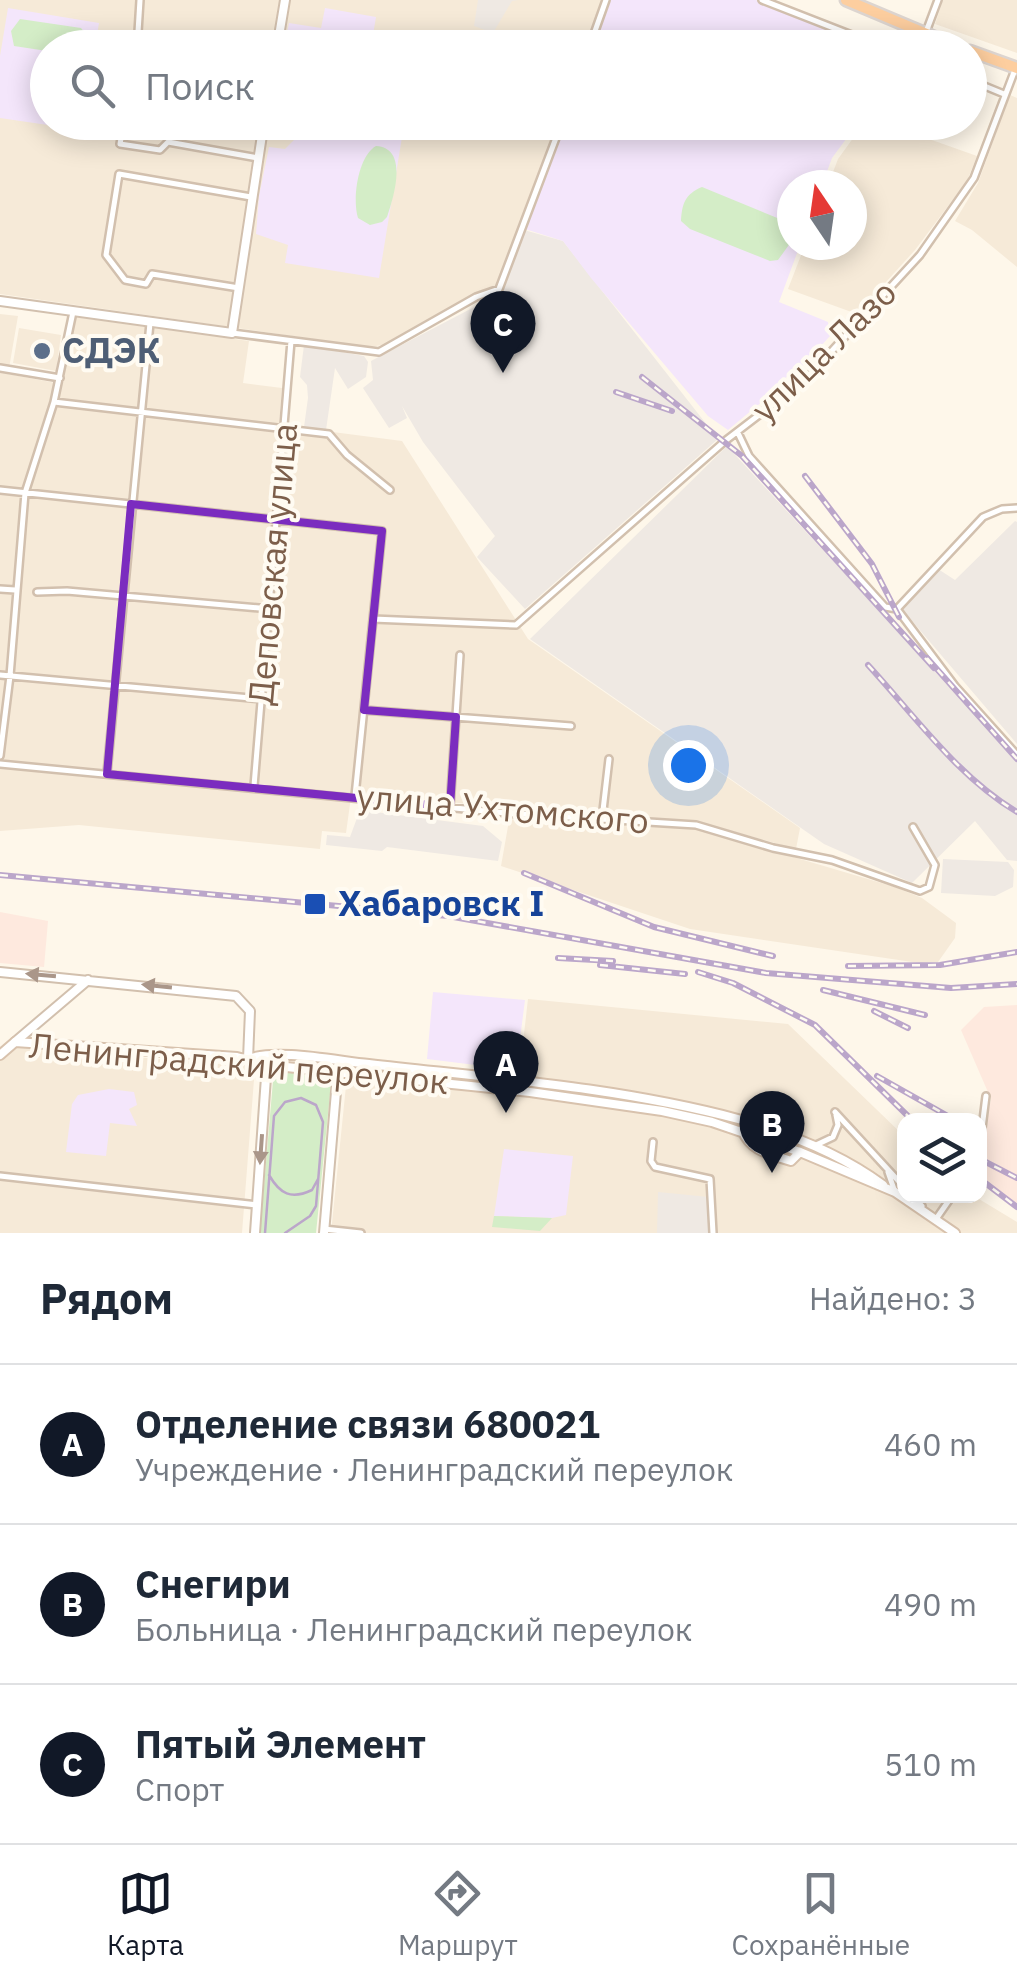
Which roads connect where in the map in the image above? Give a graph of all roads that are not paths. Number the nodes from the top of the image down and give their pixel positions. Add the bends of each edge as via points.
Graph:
1 (140, 0) edge
2 (285, 0) edge
3 (606, 0) edge
4 (762, 0) edge
5 (846, 0) edge
6 (938, 0) edge
7 (138, 30) edge
8 (280, 30) edge
9 (595, 30) edge
10 (839, 30) edge
11 (916, 30) edge
12 (927, 30) edge
13 (987, 57) edge
14 (1016, 67) edge
15 (987, 87) edge
16 (1004, 94) junction
17 (121, 140) edge
18 (261, 140) edge
19 (555, 140) edge
20 (258, 158) junction
21 (251, 196) junction
22 (239, 288) junction
23 (0, 301) edge
24 (72, 312) junction
25 (150, 323) junction
26 (232, 332) junction
27 (291, 340) junction
28 (0, 368) edge
29 (60, 378) junction
30 (54, 402) junction
31 (141, 412) junction
32 (284, 428) junction
33 (738, 433) junction
34 (0, 490) edge
35 (390, 490) dead end
36 (25, 493) junction
37 (131, 504) junction
38 (1017, 508) edge
39 (278, 520) junction
40 (0, 589) edge
41 (15, 590) junction
42 (37, 592) dead end
43 (125, 597) junction
44 (270, 609) junction
45 (897, 609) junction
46 (373, 619) junction
47 (460, 655) dead end
48 (0, 676) edge
49 (10, 676) junction
50 (116, 686) junction
51 (262, 700) junction
52 (364, 710) junction
53 (456, 718) junction
54 (571, 726) dead end
55 (1017, 755) edge
56 (0, 756) edge
57 (609, 759) dead end
58 (0, 764) edge
59 (106, 774) junction
60 (254, 788) junction
61 (356, 796) junction
62 (450, 806) junction
63 (602, 819) junction
64 (914, 827) dead end
65 (0, 972) edge
66 (88, 980) junction
67 (15, 1042) junction
68 (0, 1055) edge
69 (248, 1059) junction
70 (268, 1060) junction
71 (338, 1066) junction
72 (986, 1096) dead end
73 (984, 1113) edge
74 (653, 1142) dead end
75 (812, 1146) junction
76 (884, 1165) junction
77 (0, 1176) edge
78 (897, 1180) edge
79 (891, 1191) junction
80 (919, 1203) edge
81 (946, 1203) edge
82 (257, 1205) junction
83 (933, 1218) junction
84 (324, 1231) edge
85 (255, 1233) edge
86 (361, 1233) edge
87 (712, 1233) edge
88 (955, 1233) edge

1 - 7 street
2 - 8 main road
3 - 9 street
4 - 10 street
5 - 11 highway
6 - 12 street
13 - 14 highway
14 - 16 street, улица Лазо
15 - 16 street
16 - 33 street, улица Лазо via 974,178 946,222 806,378
17 - 20 street
18 - 20 main road
19 - 27 street via 499,290 380,352
20 - 21 main road
21 - 22 main road
21 - 22 street via 119,174 106,256 125,280 146,284 152,274
22 - 26 main road
23 - 24 main road
24 - 25 main road
24 - 29 street
25 - 26 main road
25 - 31 street
26 - 27 street
27 - 32 street, Деповская улица
28 - 29 street
29 - 30 street
30 - 31 street
30 - 36 street
31 - 32 street
31 - 37 street
32 - 35 street via 329,434
32 - 39 street, Деповская улица
33 - 45 street via 750,456 873,593
33 - 46 street, улица Лазо via 516,625
34 - 36 street
36 - 37 street
36 - 41 street
37 - 39 street
37 - 43 street
38 - 45 street via 982,517
39 - 44 street, Деповская улица
39 - 46 street via 382,531
40 - 41 street
41 - 49 street
42 - 43 street
43 - 44 street
43 - 50 street
44 - 51 street, Деповская улица
45 - 55 street
46 - 52 street
47 - 53 street
48 - 49 street
49 - 50 street
49 - 56 street
50 - 51 street
50 - 59 street
51 - 60 street, Деповская улица
52 - 53 street
52 - 61 street
53 - 54 street
53 - 62 street
57 - 63 street
58 - 59 street, улица Ухтомского
59 - 60 street, улица Ухтомского
60 - 61 street, улица Ухтомского
61 - 62 street, улица Ухтомского
62 - 63 street, улица Ухтомского
63 - 64 street, улица Ухтомского via 696,825 920,891 929,887 934,866
66 -> 65 main road
66 - 67 main road
69 -> 66 main road via 250,1010 242,999
67 - 68 main road, Ленинградский переулок
67 - 69 main road, Ленинградский переулок
69 - 70 main road, Ленинградский переулок
70 - 71 main road, Ленинградский переулок
70 -> 82 main road
71 - 75 main road, Ленинградский переулок via 353,1062 671,1104
71 - 79 main road, Ленинградский переулок via 662,1111 742,1130
71 - 84 main road
72 - 73 street
74 - 87 street via 655,1167 710,1180
75 - 76 street via 833,1137 836,1112
75 - 79 main road, Ленинградский переулок
76 - 78 street
76 - 79 street
77 - 82 street
79 - 83 main road, Ленинградский переулок
80 - 83 street
81 - 83 street
82 - 85 main road
83 - 88 main road, Ленинградский переулок
84 - 86 street

